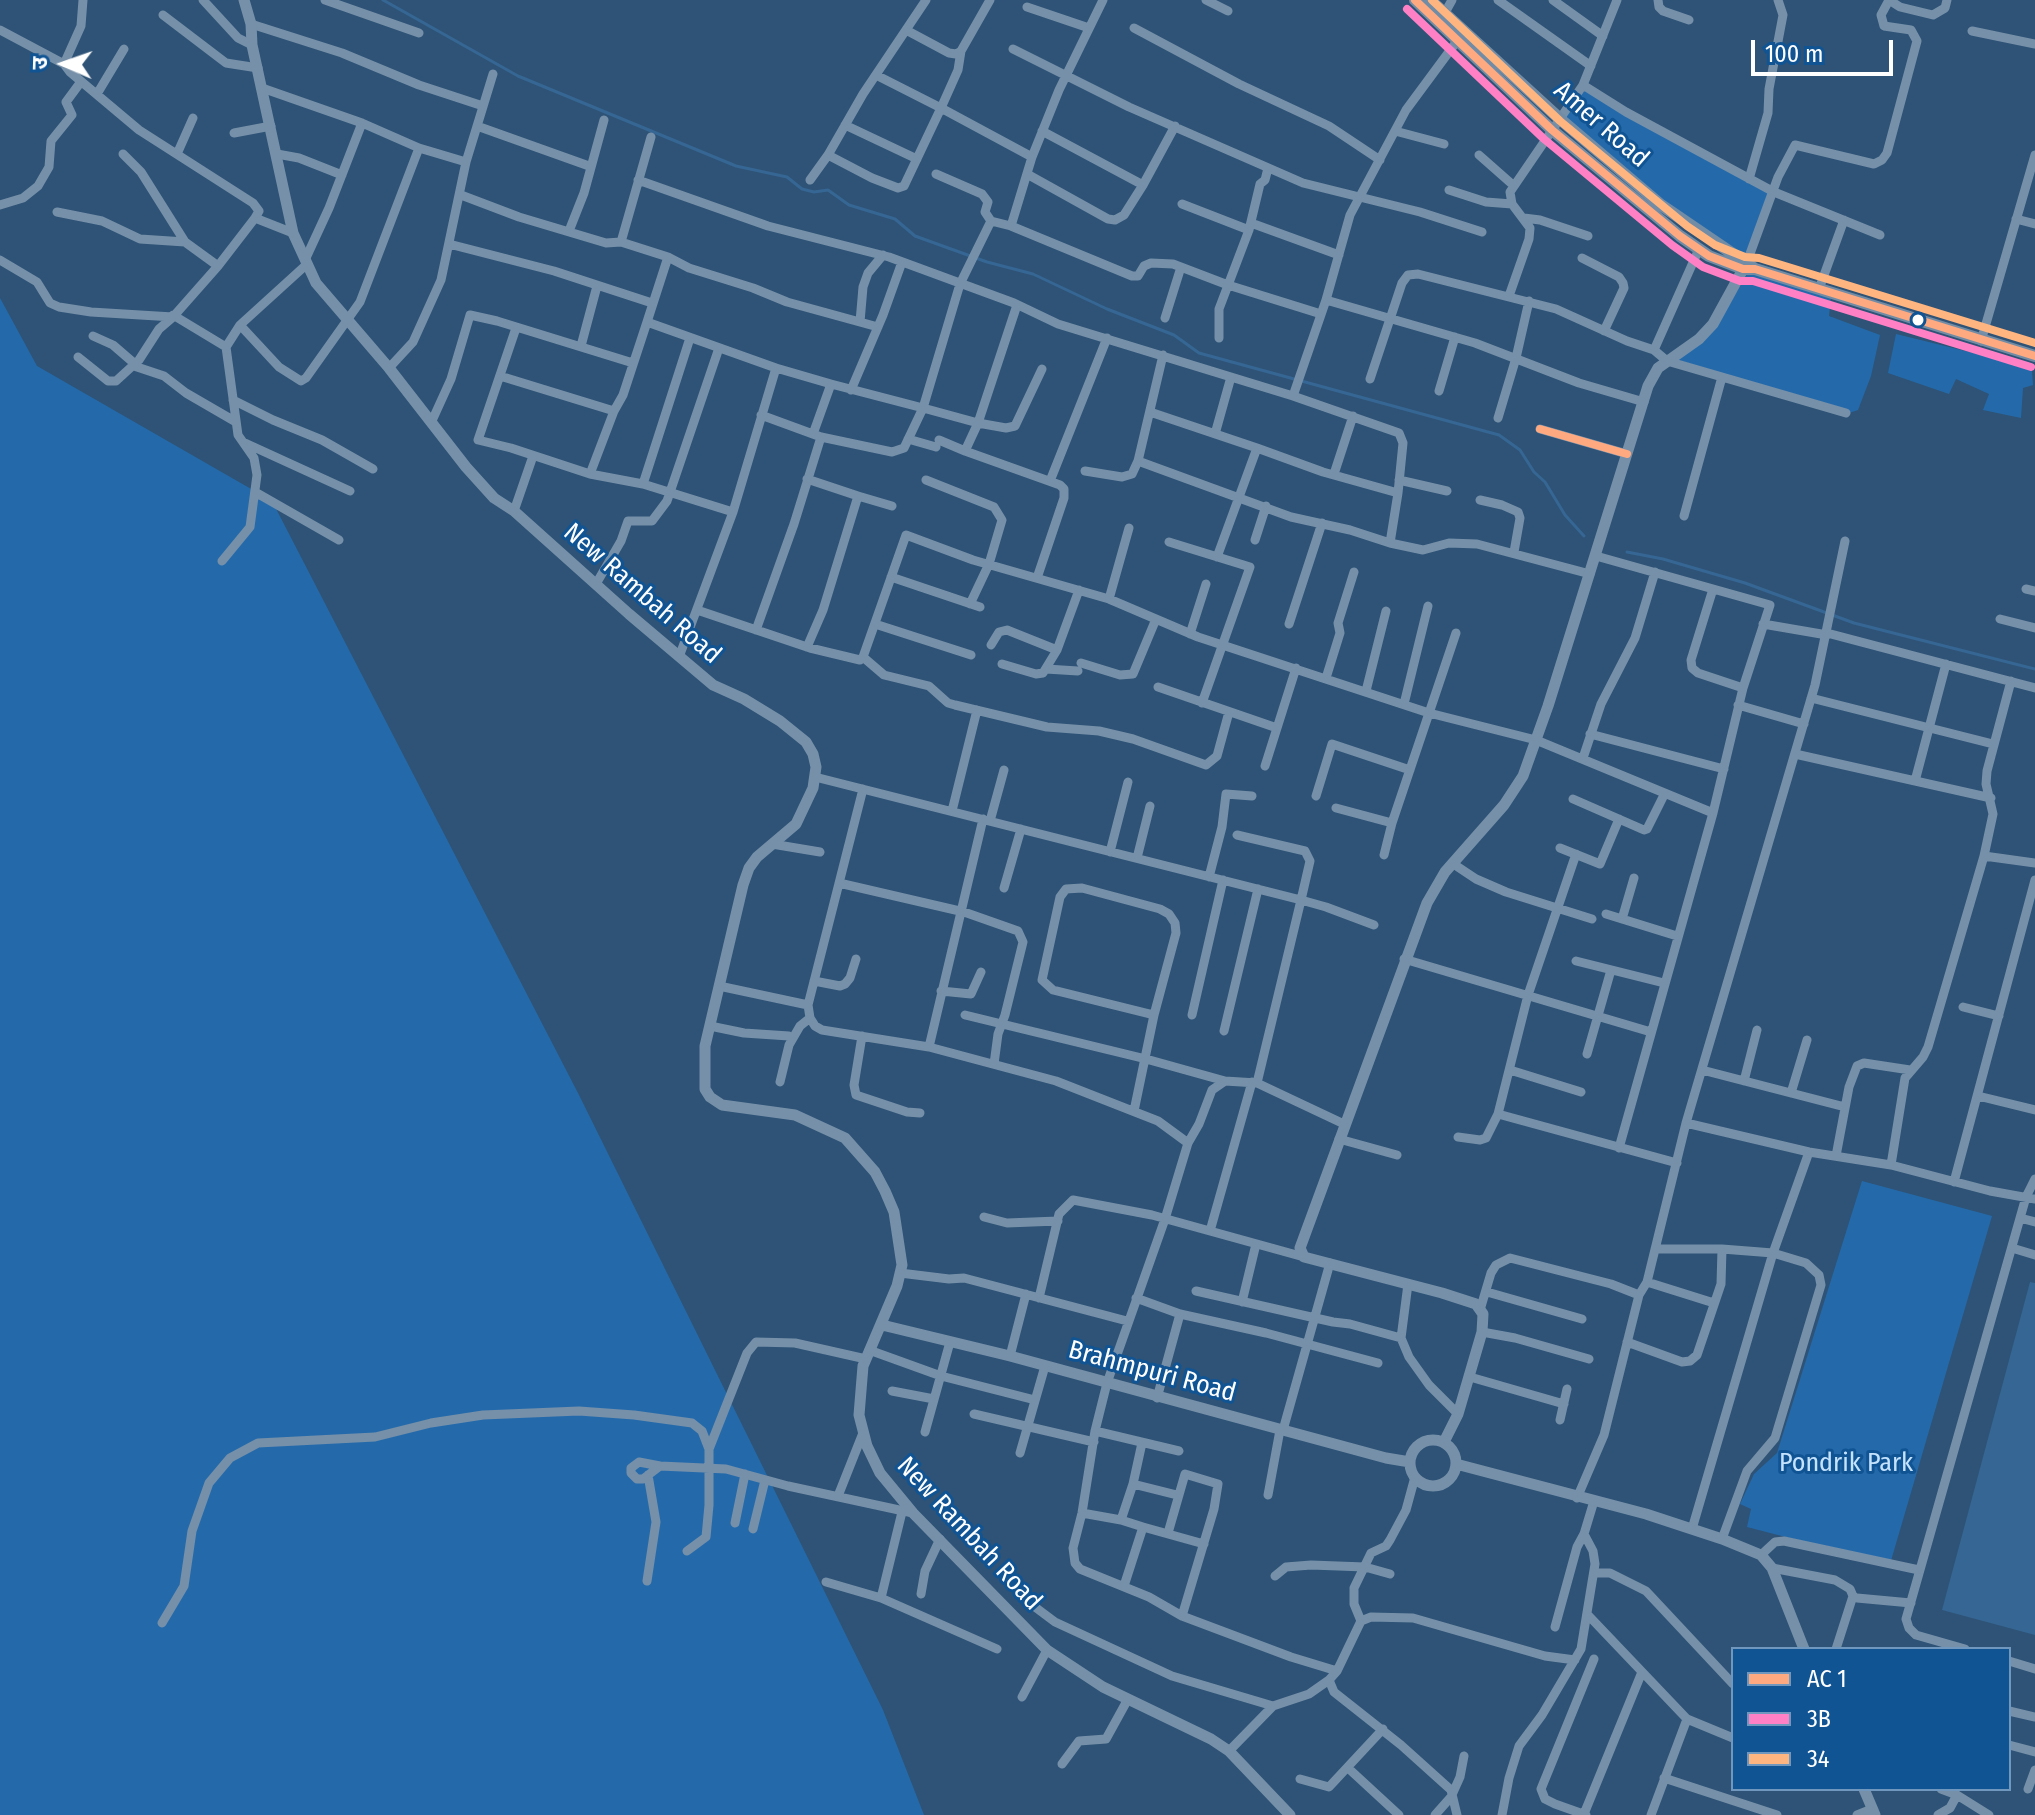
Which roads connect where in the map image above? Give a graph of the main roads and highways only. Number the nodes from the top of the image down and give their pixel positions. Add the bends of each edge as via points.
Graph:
1 (1415, 0) edge
2 (1430, 0) edge
3 (1442, 19) junction
4 (1556, 124) junction
5 (1748, 267) junction
6 (2035, 356) edge

1 - 3 main road, Amer Road
2 - 3 main road, Amer Road
3 - 4 main road, Amer Road
3 - 4 main road, Amer Road via 1457,41
4 - 5 main road, Amer Road
4 - 5 main road, Amer Road via 1699,249 1725,263
5 - 6 main road, Amer Road

